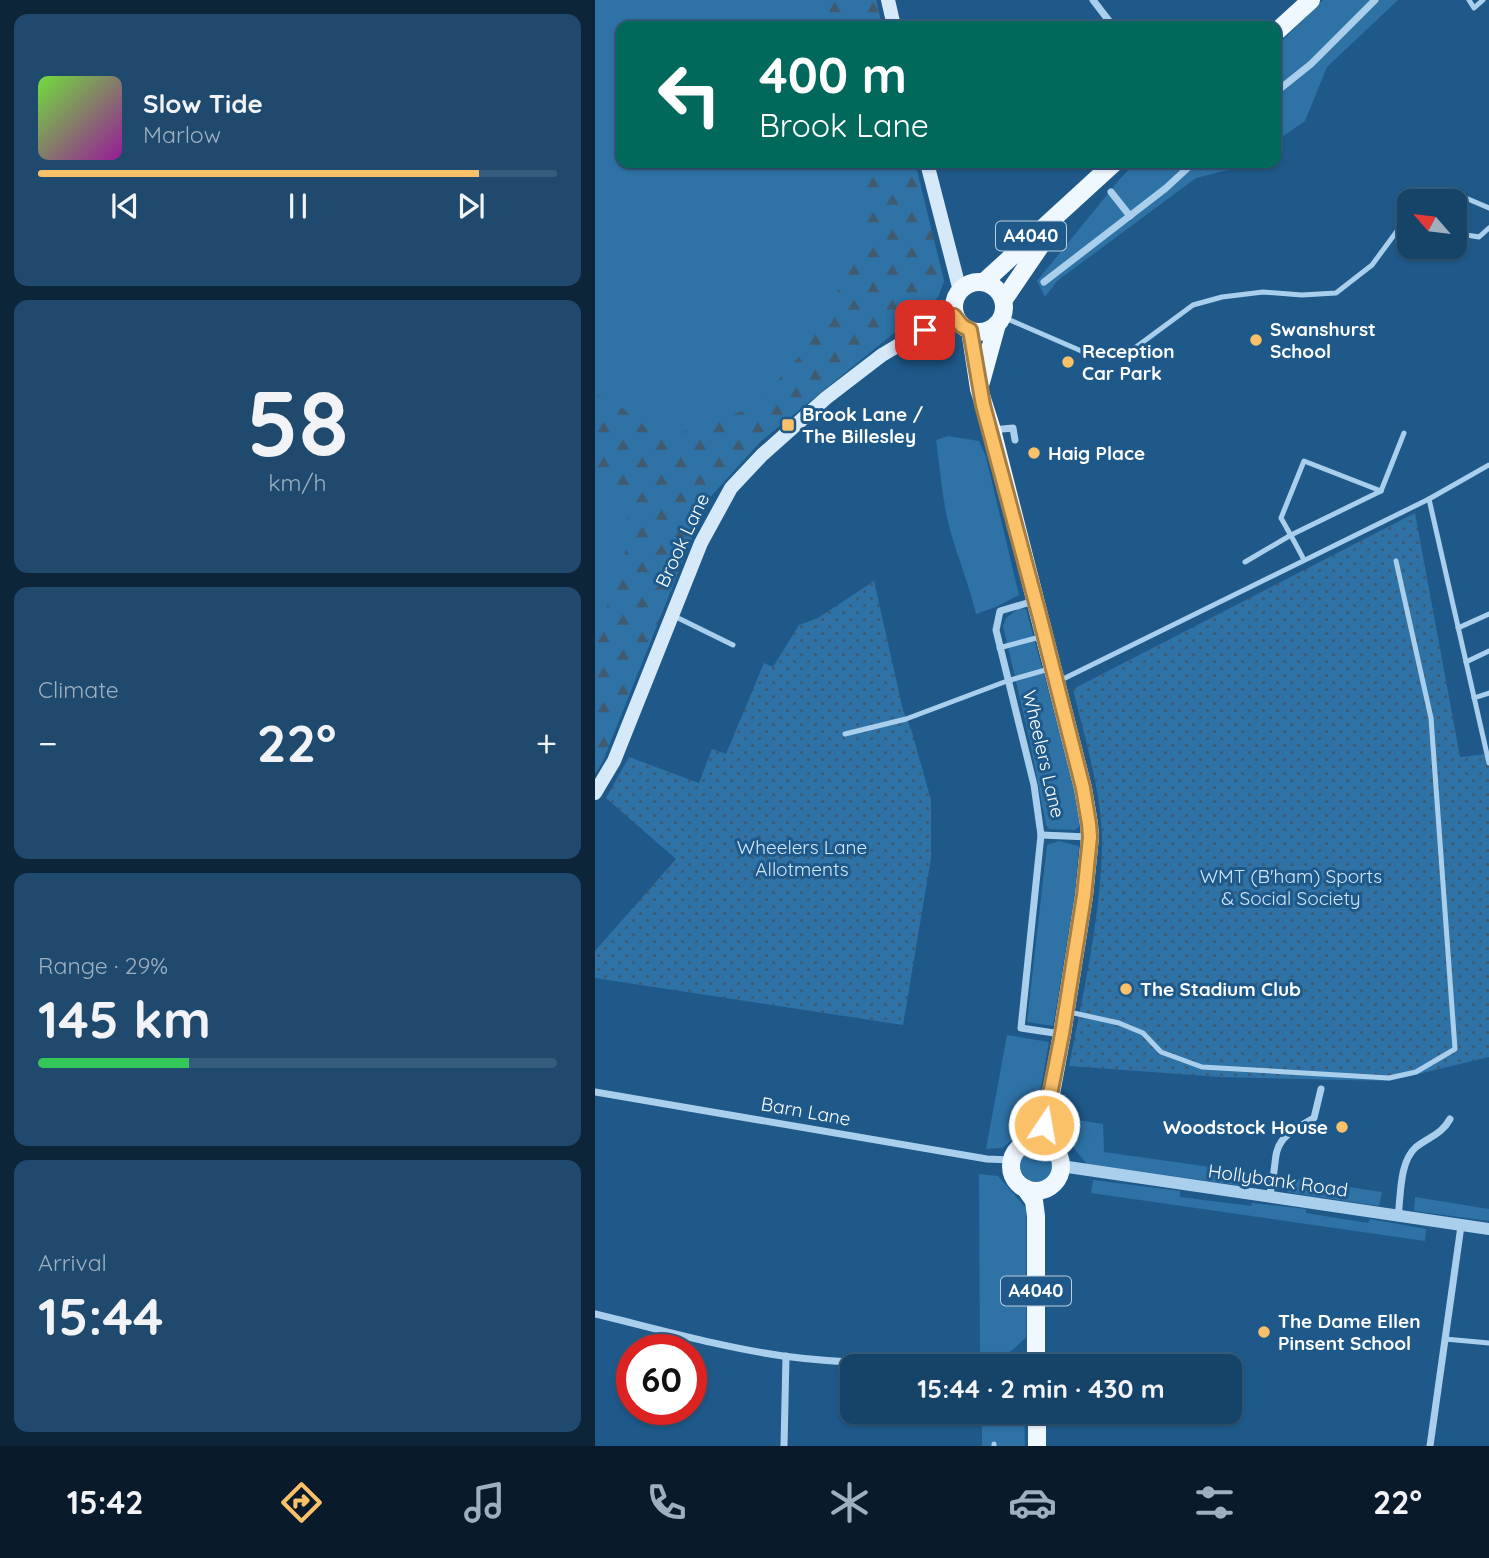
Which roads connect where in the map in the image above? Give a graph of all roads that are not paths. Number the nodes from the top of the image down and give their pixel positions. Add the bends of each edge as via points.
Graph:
1 (888, 0) edge
2 (1093, 0) edge
3 (1311, 0) edge
4 (1374, 0) edge
5 (1469, 0) edge
6 (1483, 0) edge
7 (893, 21) edge
8 (1109, 21) edge
9 (1281, 27) edge
10 (1281, 88) edge
11 (928, 168) edge
12 (1108, 168) edge
13 (1188, 168) edge
14 (1080, 192) junction
15 (1111, 192) dead end
16 (1467, 199) edge
17 (1489, 208) edge
18 (1130, 216) junction
19 (1489, 228) edge
20 (1397, 231) edge
21 (1467, 235) edge
22 (983, 282) junction
23 (1044, 282) dead end
24 (960, 291) junction
25 (1005, 298) junction
26 (954, 316) junction
27 (1000, 321) junction
28 (970, 330) junction
29 (979, 389) junction
30 (992, 430) junction
31 (1404, 433) dead end
32 (1015, 440) dead end
33 (1489, 465) edge
34 (1381, 491) junction
35 (1429, 499) junction
36 (1290, 535) junction
37 (1304, 560) junction
38 (1396, 561) dead end
39 (1245, 562) dead end
40 (1036, 600) junction
41 (672, 614) junction
42 (1489, 614) edge
43 (1458, 628) junction
44 (1045, 636) junction
45 (733, 645) dead end
46 (999, 648) junction
47 (1489, 651) edge
48 (1466, 662) junction
49 (1055, 675) junction
50 (1007, 681) junction
51 (1489, 693) edge
52 (1474, 698) junction
53 (845, 734) dead end
54 (1489, 762) edge
55 (595, 793) edge
56 (1041, 835) junction
57 (1090, 837) junction
58 (1066, 1011) junction
59 (1062, 1034) junction
60 (1321, 1089) dead end
61 (595, 1091) edge
62 (1450, 1119) dead end
63 (1042, 1142) junction
64 (1012, 1160) junction
65 (1061, 1166) junction
66 (1025, 1188) junction
67 (1048, 1189) junction
68 (1269, 1197) junction
69 (1036, 1216) junction
70 (1397, 1217) junction
71 (1461, 1226) junction
72 (1489, 1229) edge
73 (595, 1314) edge
74 (1445, 1339) junction
75 (1489, 1343) edge
76 (1036, 1354) edge
77 (786, 1356) junction
78 (840, 1360) edge
79 (1037, 1424) edge
80 (784, 1446) edge
81 (1037, 1446) edge
82 (1430, 1446) edge

1 - 7 main road
2 - 8 street
3 - 9 main road
4 - 10 street
5 - 6 lane via 1474,8
11 - 24 main road
12 - 14 main road, A4040
13 - 18 street
14 - 22 main road, A4040
14 - 25 main road, A4040
15 - 18 street
16 - 17 lane
18 - 23 street
19 - 21 lane via 1479,237
20 - 27 lane via 1372,265 1336,293 1263,292 1193,305 1132,350 1086,353
22 - 24 main road
22 - 25 main road via 992,284
24 - 26 main road via 954,300
25 - 27 main road
26 - 28 main road
26 - 41 main road, Brook Lane via 882,355 826,398 730,488 716,510
27 - 28 main road via 982,332
27 - 29 main road
28 - 29 main road, Wheelers Lane
29 - 30 main road, Wheelers Lane
30 - 32 street via 1013,428
30 - 40 main road, Wheelers Lane
31 - 34 lane
33 - 35 lane
34 - 36 lane
34 - 36 lane via 1304,461 1281,519
35 - 37 lane
35 - 43 lane
36 - 37 lane
36 - 39 lane
37 - 49 lane
38 - 58 lane via 1431,718 1455,1049 1416,1072 1389,1078 1202,1067 1161,1052 1143,1033 1119,1023
40 - 44 main road, Wheelers Lane
40 - 46 street, Wheelers Lane via 1000,611
41 - 45 lane
41 - 55 main road, Brook Lane via 614,761
42 - 43 lane
43 - 48 lane
44 - 46 lane
44 - 49 main road, Wheelers Lane
46 - 50 street, Wheelers Lane
47 - 48 lane
48 - 52 lane
49 - 50 lane
49 - 57 main road, Wheelers Lane via 1083,788
50 - 53 lane via 906,719
50 - 56 street, Wheelers Lane via 1034,785
51 - 52 lane
52 - 54 lane
56 - 57 street
56 - 59 street, Wheelers Lane via 1021,1028
57 - 58 main road, Wheelers Lane
58 - 59 main road, Wheelers Lane
59 - 63 main road, Wheelers Lane
60 - 68 street via 1314,1118 1282,1138 1276,1150
61 - 64 street, Barn Lane
62 - 70 street via 1444,1130 1406,1158
63 - 64 main road via 1023,1145
63 - 65 main road via 1053,1148
64 - 66 main road via 1015,1180
65 - 67 main road
65 - 68 street, Hollybank Road
66 - 67 main road
66 - 69 main road, A4040 via 1034,1200
67 - 69 main road, A4040
68 - 70 street, Hollybank Road
69 - 76 main road, A4040
70 - 71 street, Hollybank Road
71 - 72 street, Hollybank Road
71 - 74 street
73 - 77 street
74 - 75 lane
74 - 82 street
77 - 78 street
77 - 80 street
79 - 81 main road

